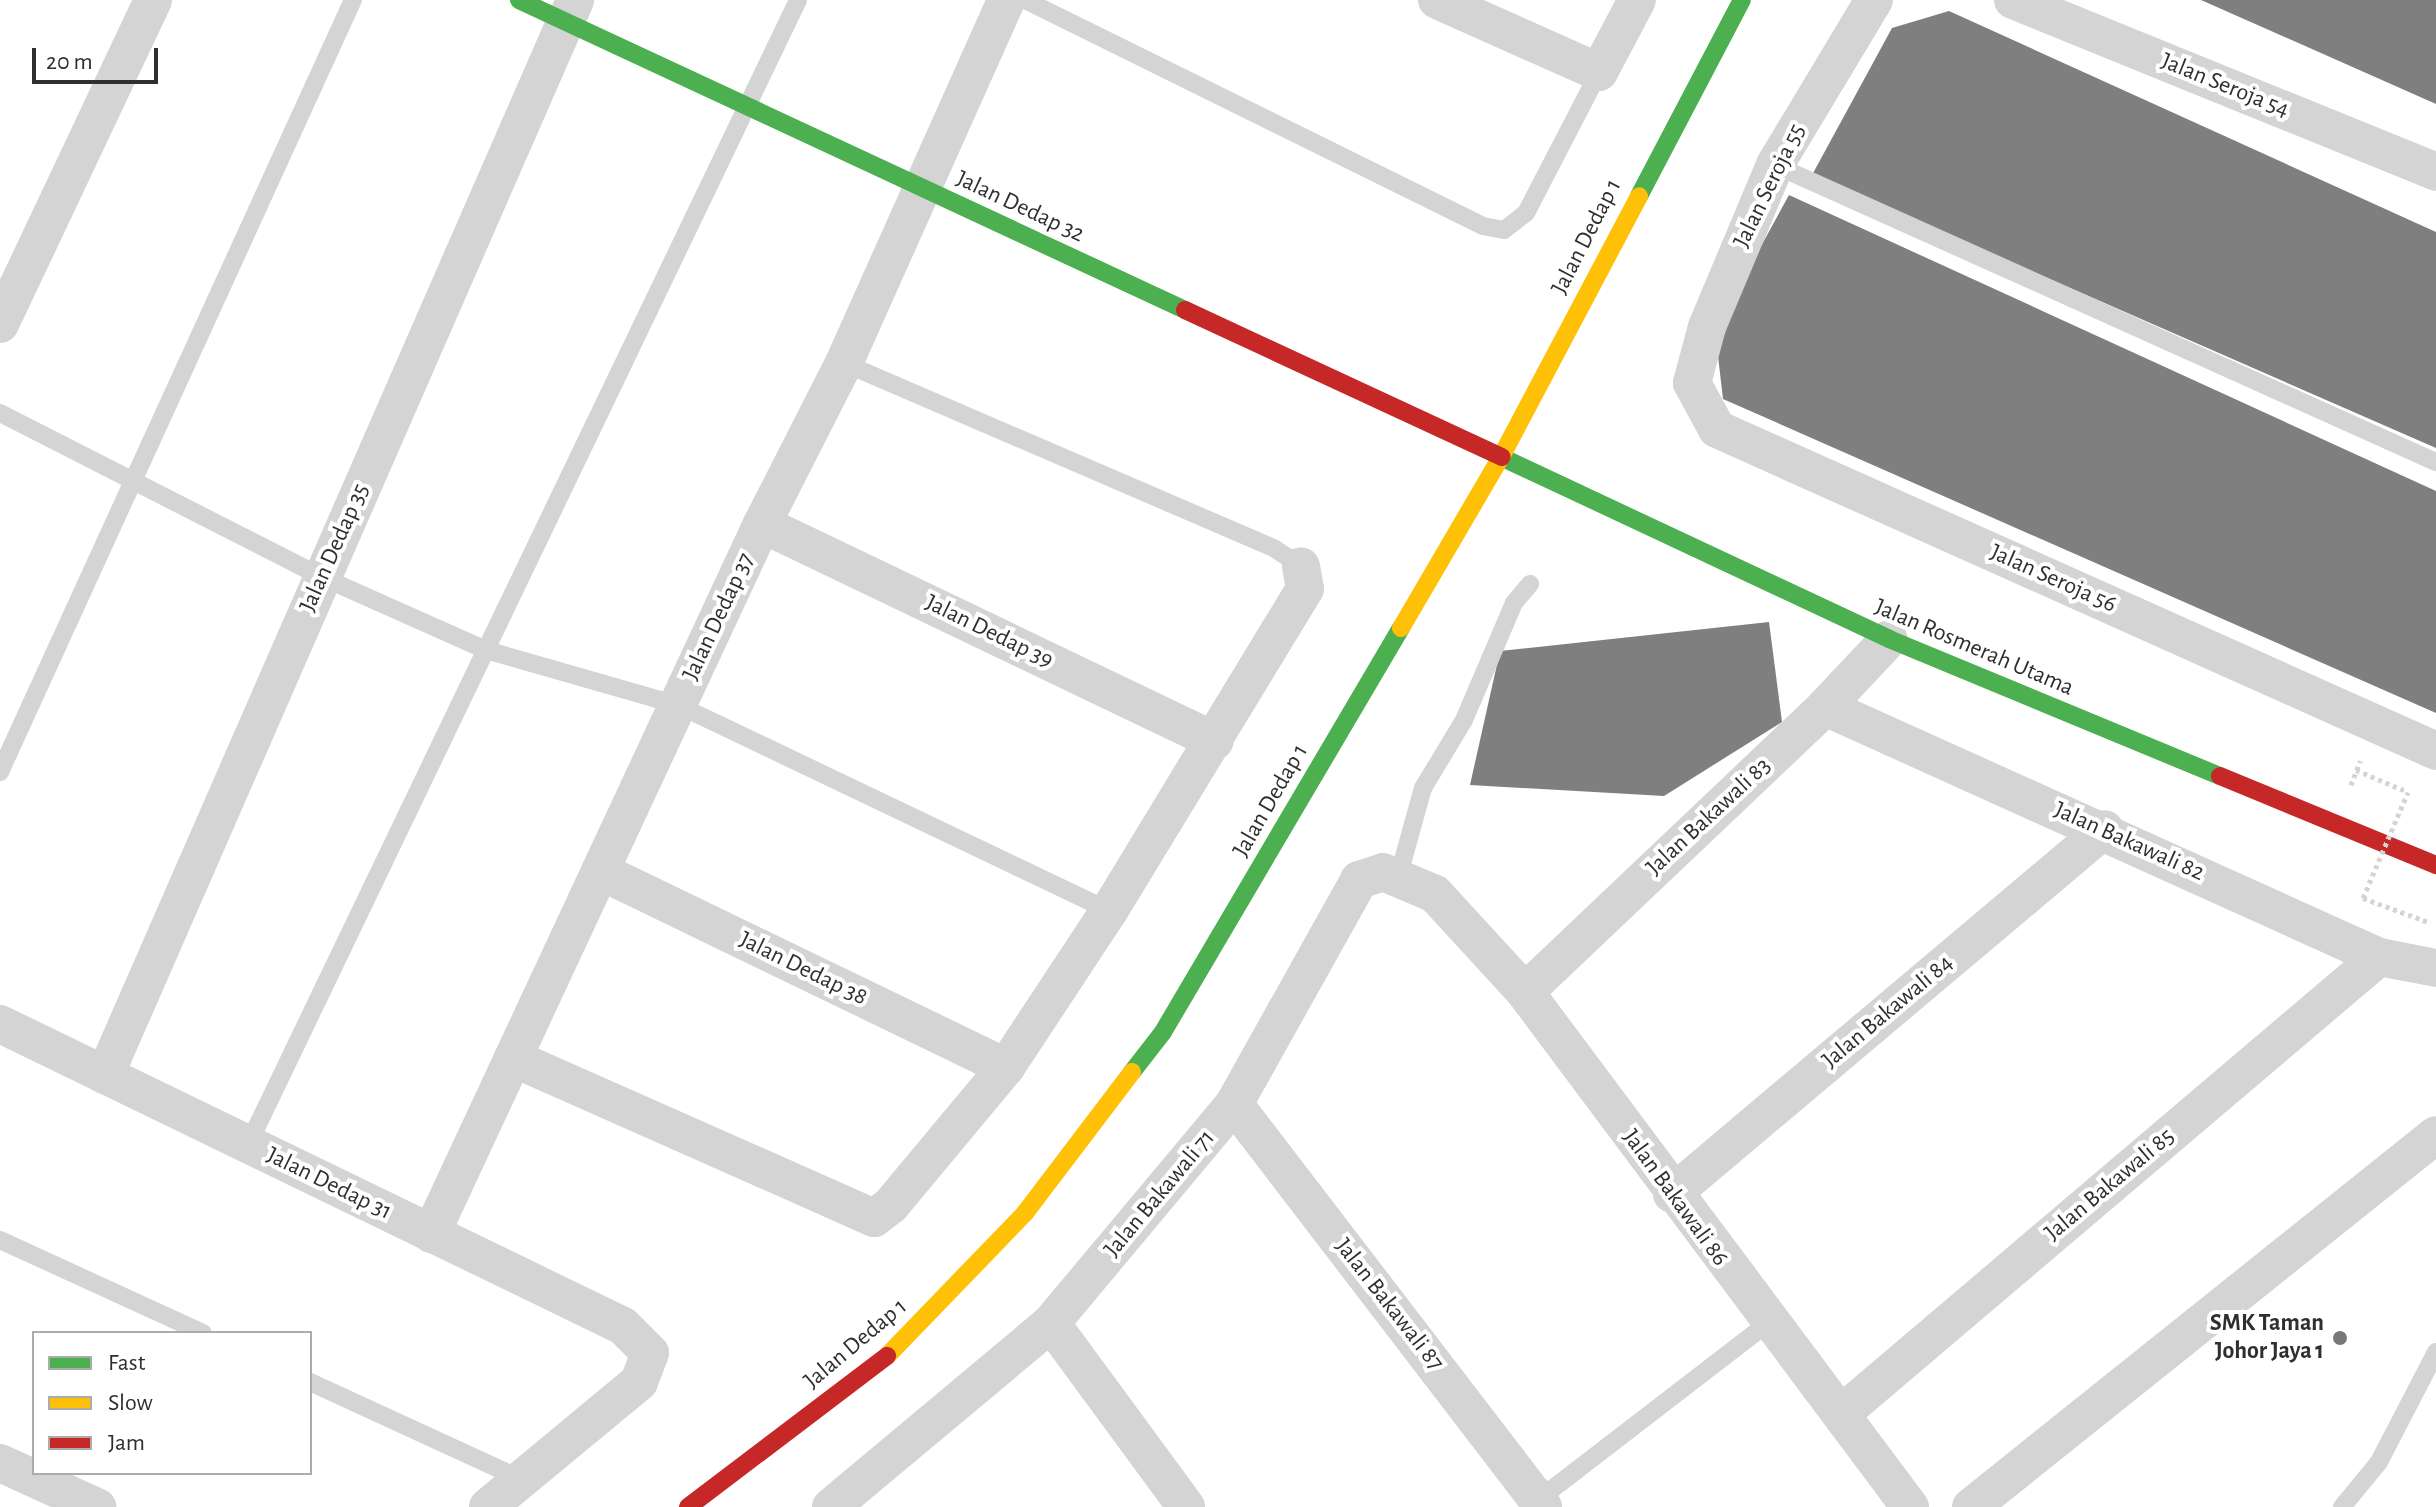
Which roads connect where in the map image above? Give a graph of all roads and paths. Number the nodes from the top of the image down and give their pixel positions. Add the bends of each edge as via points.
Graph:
1 (153, 0) edge
2 (353, 0) edge
3 (519, 0) edge
4 (798, 0) edge
5 (1006, 0) edge
6 (1025, 0) edge
7 (1437, 0) edge
8 (1637, 0) edge
9 (1742, 0) edge
10 (1874, 0) edge
11 (2013, 0) edge
12 (570, 11) edge
13 (1599, 72) junction
14 (746, 106) junction
15 (1775, 165) junction
16 (2436, 172) edge
17 (919, 187) junction
18 (0, 324) edge
19 (844, 363) junction
20 (1692, 383) joint
21 (0, 413) edge
22 (1501, 457) junction
23 (2436, 462) edge
24 (133, 481) junction
25 (762, 524) junction
26 (1301, 566) joint
27 (322, 577) junction
28 (1530, 584) dead end
29 (1889, 639) junction
30 (486, 650) junction
31 (678, 705) junction
32 (1825, 707) junction
33 (2373, 722) junction
34 (1215, 741) junction
35 (2436, 751) edge
36 (2356, 770) junction
37 (0, 772) edge
38 (2336, 824) junction
39 (2105, 829) junction
40 (2436, 865) edge
41 (600, 871) junction
42 (1398, 878) junction
43 (1435, 894) joint
44 (1109, 911) junction
45 (2436, 925) edge
46 (2379, 957) junction
47 (2436, 968) edge
48 (1525, 992) junction
49 (0, 1024) edge
50 (513, 1058) junction
51 (1006, 1067) junction
52 (105, 1075) junction
53 (1234, 1104) junction
54 (2436, 1135) edge
55 (248, 1145) junction
56 (1672, 1194) junction
57 (431, 1234) junction
58 (0, 1240) edge
59 (1051, 1323) junction
60 (1768, 1323) junction
61 (199, 1331) edge
62 (2436, 1352) edge
63 (312, 1383) edge
64 (1841, 1414) junction
65 (0, 1463) edge
66 (523, 1480) junction
67 (1541, 1504) edge
68 (837, 1505) edge
69 (97, 1507) edge
70 (488, 1507) edge
71 (688, 1507) edge
72 (1186, 1507) edge
73 (1910, 1507) edge
74 (1971, 1507) edge
75 (2342, 1507) edge

1 - 18 street
2 - 24 lane
3 - 12 main road, Jalan Dedap 32
4 - 14 lane
5 - 17 street, Jalan Dedap 37
6 - 13 lane via 1483,226 1504,230 1526,213
7 - 13 street
8 - 13 street
9 - 22 main road, Jalan Dedap 1
10 - 15 street, Jalan Seroja 55
11 - 16 street, Jalan Seroja 54
12 - 14 main road, Jalan Dedap 32
12 - 27 street, Jalan Dedap 35
14 - 17 main road, Jalan Dedap 32
14 - 30 lane
15 - 20 street, Jalan Seroja 55 via 1707,327
15 - 23 lane
17 - 19 street, Jalan Dedap 37
17 - 22 main road, Jalan Dedap 32
19 - 25 street, Jalan Dedap 37
19 - 26 lane via 1275,549
20 - 33 street, Jalan Seroja 56 via 1717,429
21 - 24 lane
22 - 29 main road, Jalan Rosmerah Utama
22 - 71 main road, Jalan Dedap 1 via 1163,1032 1025,1213 897,1348
24 - 27 lane
24 - 37 lane
25 - 31 street, Jalan Dedap 37
25 - 34 street, Jalan Dedap 39
26 - 34 street via 1305,589
27 - 30 lane
27 - 52 street, Jalan Dedap 35
28 - 42 lane via 1514,603 1464,720 1423,788
29 - 32 street, Jalan Bakawali 83
29 - 38 main road, Jalan Rosmerah Utama
30 - 31 lane
30 - 55 lane
31 - 41 street, Jalan Dedap 37
31 - 44 lane
32 - 39 street, Jalan Bakawali 82
32 - 48 street, Jalan Bakawali 83
33 - 35 street, Jalan Seroja 56
33 - 36 path
34 - 44 street
36 - 38 path
36 - 45 path, bridge via 2408,792 2363,898
38 - 40 main road, Jalan Rosmerah Utama
39 - 46 street, Jalan Bakawali 82
39 - 56 street, Jalan Bakawali 84
41 - 50 street, Jalan Dedap 37
41 - 51 street, Jalan Dedap 38
42 - 43 street, Jalan Bakawali 71
42 - 53 street, Jalan Bakawali 71 via 1383,872 1359,880
43 - 48 street, Jalan Bakawali 86
44 - 51 street
46 - 47 street, Jalan Bakawali 82
46 - 64 street, Jalan Bakawali 85
48 - 56 street, Jalan Bakawali 86
49 - 52 street, Jalan Dedap 31
50 - 51 street via 874,1218 891,1205
50 - 57 street, Jalan Dedap 37
52 - 55 street, Jalan Dedap 31
53 - 59 street, Jalan Bakawali 71
53 - 67 street, Jalan Bakawali 87
54 - 74 street
55 - 57 street, Jalan Dedap 31
56 - 60 street, Jalan Bakawali 86
57 - 66 street, Jalan Dedap 31 via 623,1326 650,1353 639,1382
58 - 61 lane
59 - 68 street, Jalan Bakawali 71
59 - 72 street
60 - 64 street, Jalan Bakawali 86
60 - 67 lane
62 - 75 lane via 2379,1462
63 - 66 lane
64 - 73 street, Jalan Bakawali 86
65 - 69 street
66 - 70 street

